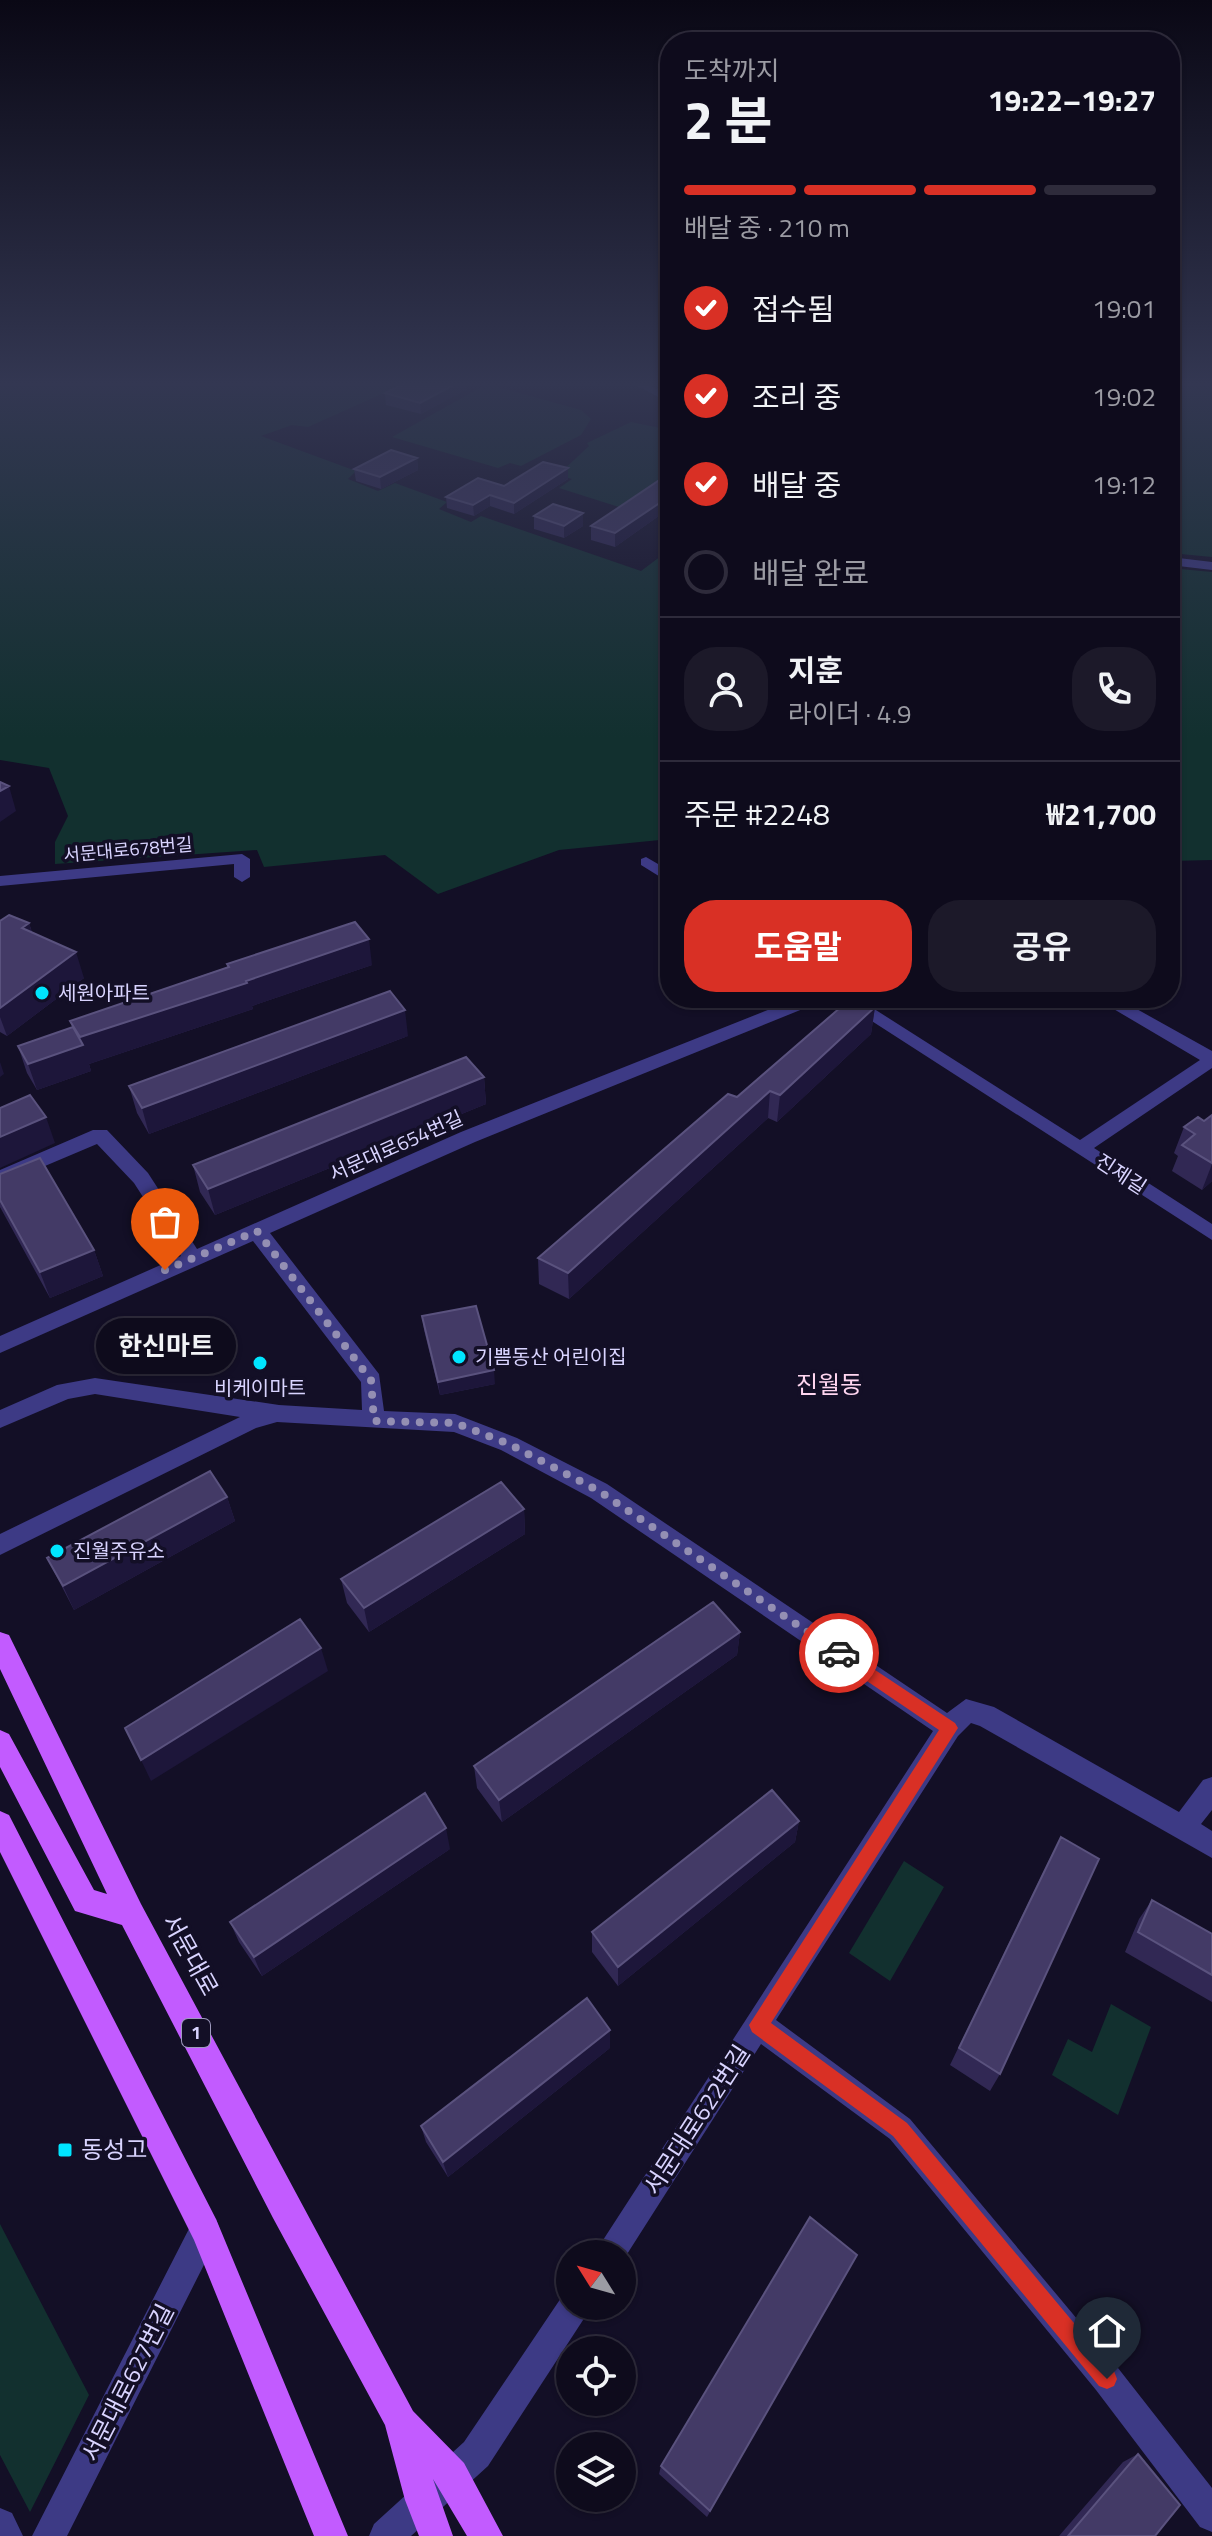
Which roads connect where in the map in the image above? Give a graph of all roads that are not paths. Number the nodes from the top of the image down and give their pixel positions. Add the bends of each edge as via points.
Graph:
1 (1180, 562) edge
2 (1212, 566) edge
3 (646, 862) dead end
4 (660, 871) edge
5 (242, 877) dead end
6 (0, 881) edge
7 (789, 1008) edge
8 (861, 1008) edge
9 (1121, 1008) edge
10 (1212, 1060) edge
11 (1081, 1148) junction
12 (0, 1178) edge
13 (257, 1231) junction
14 (1212, 1233) edge
15 (193, 1258) junction
16 (0, 1345) edge
17 (279, 1414) junction
18 (0, 1419) edge
19 (374, 1421) junction
20 (0, 1545) edge
21 (0, 1643) edge
22 (949, 1728) junction
23 (0, 1742) edge
24 (1212, 1789) edge
25 (0, 1824) edge
26 (1182, 1828) junction
27 (1212, 1845) edge
28 (131, 1914) junction
29 (759, 2025) junction
30 (205, 2230) junction
31 (618, 2240) edge
32 (565, 2320) edge
33 (400, 2420) junction
34 (452, 2475) junction
35 (422, 2500) junction
36 (1212, 2515) edge
37 (0, 2525) edge
38 (6, 2536) edge
39 (49, 2536) edge
40 (331, 2536) edge
41 (386, 2536) edge
42 (436, 2536) edge
43 (486, 2536) edge

1 - 2 street
3 - 4 street
5 - 6 street, 서문대로678번길 via 242,859
7 - 13 street, 서문대로654번길 via 468,1137
8 - 11 street
9 - 10 street
10 - 11 street, 진제길
11 - 14 street, 진제길
12 - 15 street via 100,1135 141,1178
13 - 15 street, 서문대로654번길
13 - 19 street via 371,1380
15 - 16 street, 서문대로654번길
17 - 18 street via 95,1386 65,1391
17 - 19 street
17 - 20 street via 251,1421
19 - 22 street via 455,1423 509,1444 599,1491
21 - 28 main road, 서문대로 / 1
22 - 26 street via 966,1711 985,1715
22 - 29 street, 서문대로622번길
23 - 28 main road via 85,1901
24 - 26 street
25 - 30 main road
26 - 27 street
28 - 33 main road, 서문대로 / 1
29 - 31 street, 서문대로622번길
29 - 36 street via 900,2129
30 - 39 street, 서문대로627번길
30 - 40 main road
32 - 34 street via 476,2454
33 - 34 main road, 서문대로
33 - 35 main road, 서문대로 / 1
34 - 35 street
34 - 43 main road, 서문대로
35 - 41 street
35 - 42 main road, 서문대로 / 1
37 - 38 street

